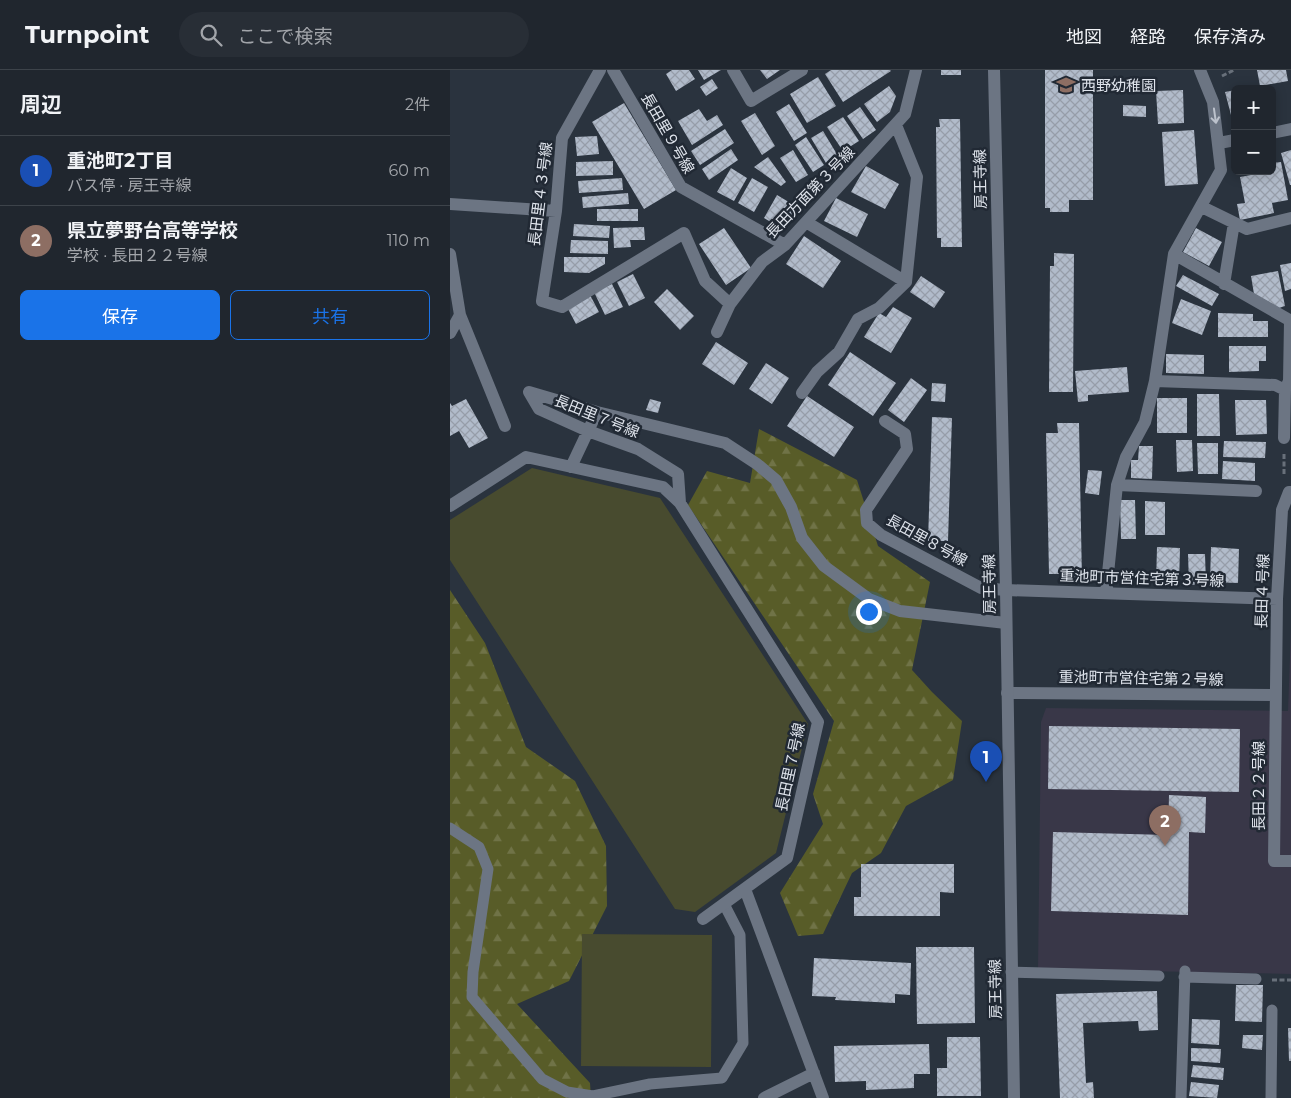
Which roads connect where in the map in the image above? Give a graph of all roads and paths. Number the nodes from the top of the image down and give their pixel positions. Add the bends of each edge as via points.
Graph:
1 (600, 70) edge
2 (613, 70) edge
3 (733, 70) edge
4 (802, 70) edge
5 (916, 70) edge
6 (994, 70) edge
7 (1200, 70) edge
8 (896, 125) junction
9 (1291, 129) edge
10 (1276, 132) edge
11 (1231, 141) edge
12 (1219, 143) junction
13 (450, 204) edge
14 (1202, 207) junction
15 (556, 211) junction
16 (1291, 218) edge
17 (806, 222) junction
18 (1234, 223) junction
19 (785, 245) junction
20 (450, 254) edge
21 (1174, 254) junction
22 (906, 282) junction
23 (1224, 284) junction
24 (730, 304) junction
25 (460, 316) junction
26 (1291, 321) edge
27 (717, 332) dead end
28 (450, 333) edge
29 (1155, 381) junction
30 (1285, 390) junction
31 (802, 393) dead end
32 (597, 412) junction
33 (885, 421) dead end
34 (505, 426) dead end
35 (588, 431) junction
36 (1284, 438) dead end
37 (571, 467) junction
38 (1117, 485) junction
39 (1256, 491) dead end
40 (1291, 492) edge
41 (680, 503) junction
42 (450, 506) edge
43 (1006, 590) junction
44 (1106, 593) junction
45 (1277, 598) junction
46 (1006, 623) junction
47 (1007, 693) junction
48 (1275, 695) junction
49 (450, 828) edge
50 (1291, 861) edge
51 (745, 889) junction
52 (724, 904) junction
53 (703, 918) dead end
54 (1011, 972) junction
55 (1159, 976) dead end
56 (1256, 979) dead end
57 (1272, 1010) dead end
58 (814, 1072) junction
59 (764, 1098) edge
60 (823, 1098) edge
61 (1014, 1098) edge
62 (1181, 1098) edge
63 (1271, 1098) edge

1 - 15 street, 長田里４３号線 via 562,138
2 - 19 street, 長田里９号線 via 681,187
3 - 4 street via 751,101
5 - 8 street, 長田方面第３号線 via 905,114
6 - 43 street, 房王寺線
7 -> 12 street via 1213,102
8 - 17 street, 長田方面第３号線
8 - 22 street via 917,176
9 - 10 street
11 - 12 street
12 - 14 street via 1221,170
13 - 15 street
14 - 18 street
14 - 21 street
15 - 24 street, 長田里４３号線 via 542,301 562,307 684,233 705,281
16 - 18 street via 1247,230
17 - 19 street, 長田方面第３号線
17 - 22 street
18 - 23 street
19 - 24 street, 長田方面第３号線 via 762,262
20 - 25 street
21 - 23 street
21 - 29 street
22 - 31 street via 879,308 858,319 839,352 816,372
23 - 26 street
24 - 27 street, 長田方面第３号線
25 - 28 street
25 - 34 street
26 - 30 street via 1289,381
29 - 30 street via 1275,385
29 - 38 street via 1145,422 1126,457
30 - 36 street
32 - 35 street
32 - 35 street, 長田里７号線 via 529,392 539,409
32 - 46 street, 長田里７号線 via 724,444 757,464 776,480 791,507 802,538 824,566 869,599 900,611
33 - 43 street, 長田里８号線 via 905,434 907,449 866,510 867,522 881,535 981,588
35 - 37 street
35 - 41 street, 長田里７号線 via 638,449 678,474
37 - 41 street via 662,487
37 - 42 street via 526,457
38 - 39 street
38 - 44 street
40 - 45 street, 長田４号線 via 1282,510
41 - 51 street, 長田里７号線 via 818,722 787,858
43 - 44 street, 重池町市営住宅第３号線
43 - 46 street, 房王寺線
44 - 45 street, 重池町市営住宅第３号線
45 - 48 street, 長田４号線
46 - 47 street, 房王寺線
47 - 48 street, 重池町市営住宅第２号線
47 - 54 street, 房王寺線
48 - 50 street, 長田２２号線 via 1274,861
49 - 52 lane via 479,847 488,869 472,997 542,1078 567,1092 593,1096 650,1084 722,1078 743,1043 740,935
51 - 52 street, 長田里７号線
51 - 58 street
52 - 53 street, 長田里７号線
54 - 55 lane
54 - 61 street, 房王寺線
56 - 62 lane via 1185,974
57 - 63 lane
58 - 59 street
58 - 60 street

